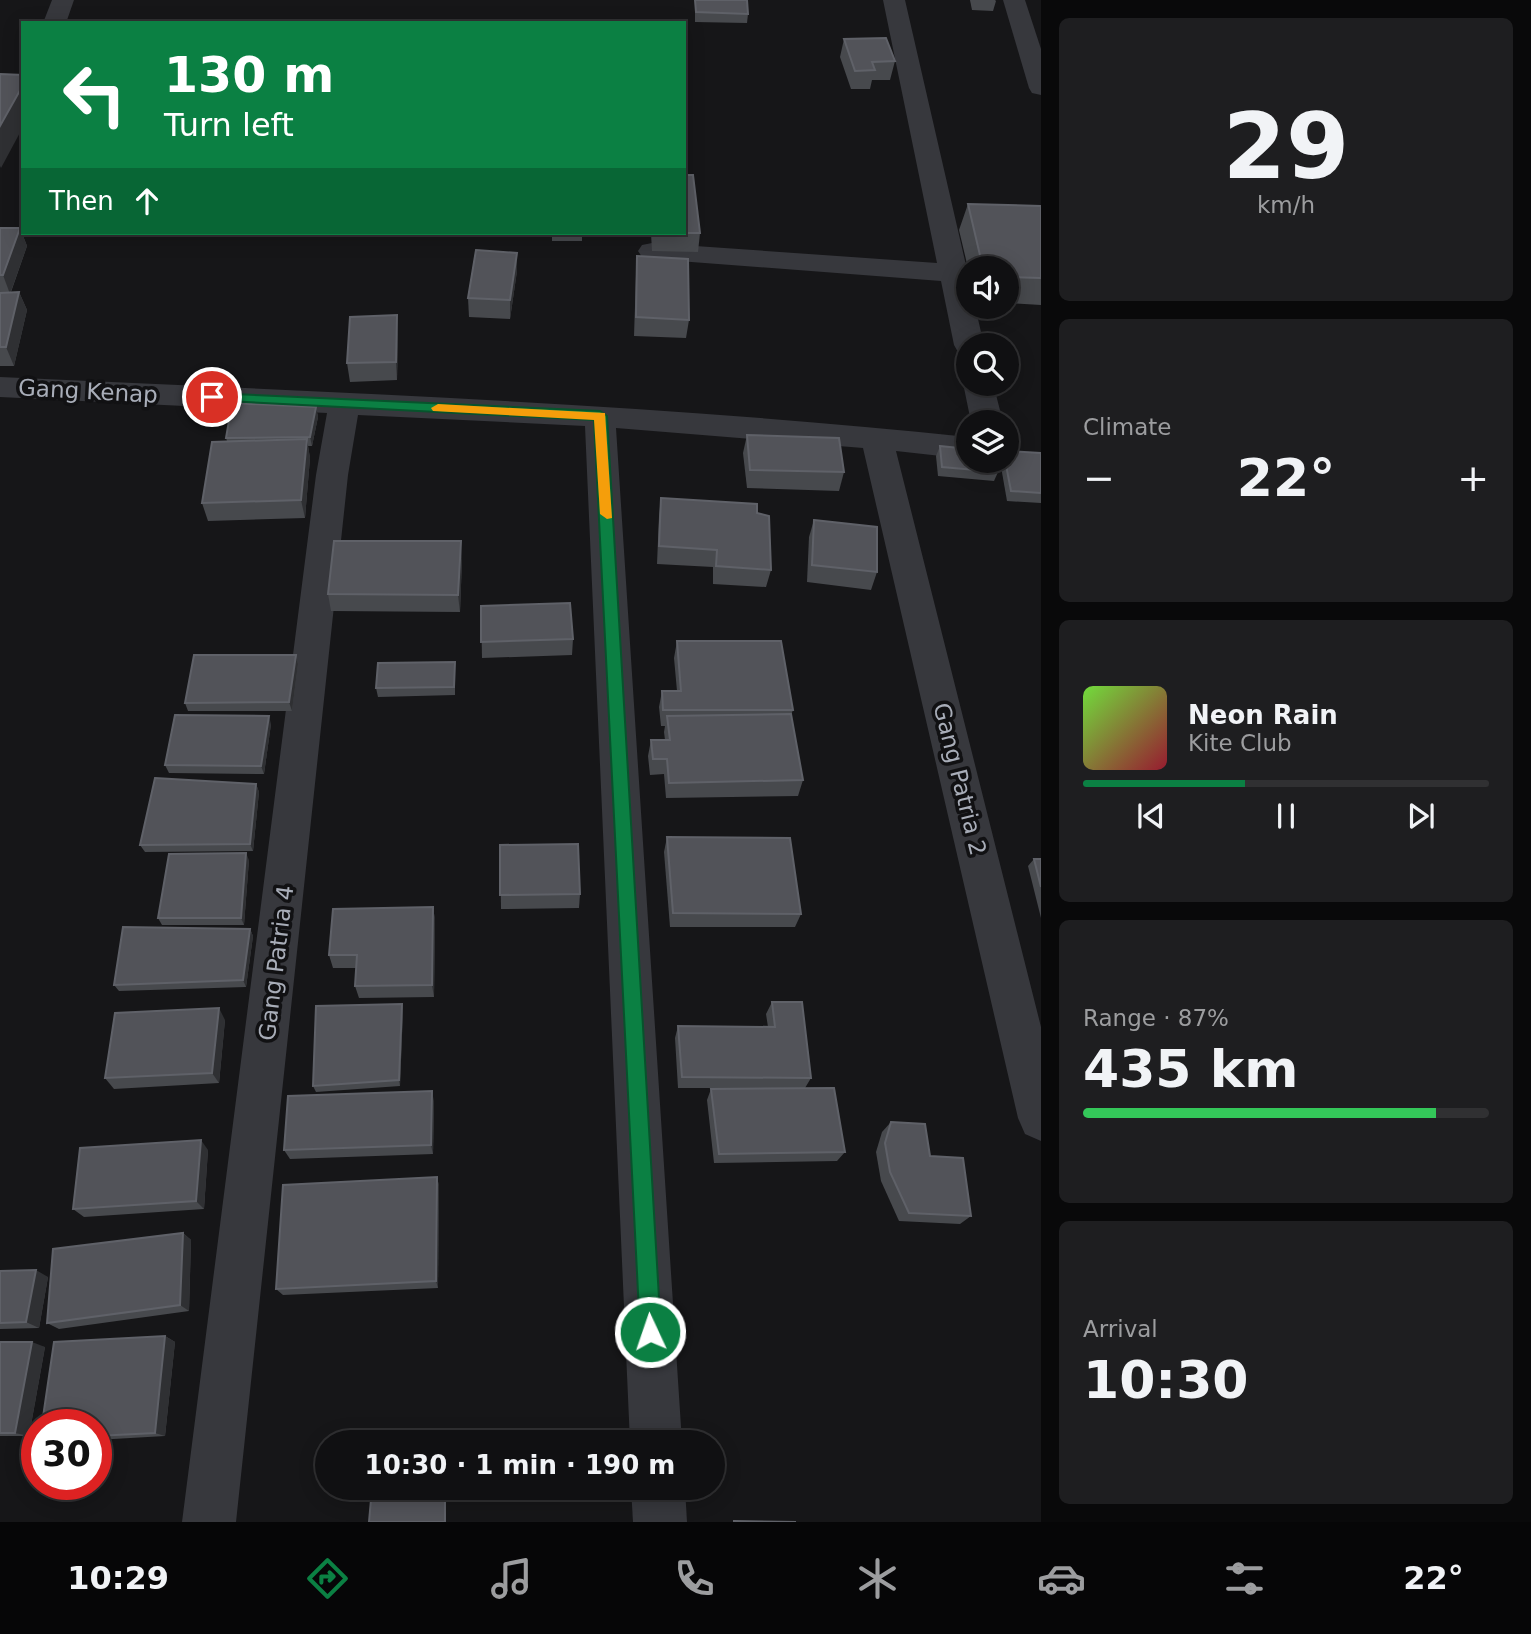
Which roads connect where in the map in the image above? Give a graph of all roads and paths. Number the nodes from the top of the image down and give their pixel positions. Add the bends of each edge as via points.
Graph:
1 (63, 0) edge
2 (894, 0) edge
3 (1014, 0) edge
4 (55, 21) edge
5 (1041, 88) edge
6 (652, 251) dead end
7 (952, 273) junction
8 (966, 333) edge
9 (0, 387) edge
10 (344, 404) junction
11 (600, 416) junction
12 (877, 440) junction
13 (956, 447) edge
14 (1041, 1118) edge
15 (655, 1430) edge
16 (659, 1500) edge
17 (209, 1522) edge
18 (660, 1522) edge

1 - 4 street
2 - 7 street
3 - 5 street
6 - 7 street
7 - 8 street
9 - 10 street, Gang Kenap
10 - 11 street, Gang Kenap
10 - 17 street, Gang Patria 4
11 - 12 street, Gang Kenap
11 - 15 street
12 - 13 street, Gang Kenap
12 - 14 street, Gang Patria 2
16 - 18 street

